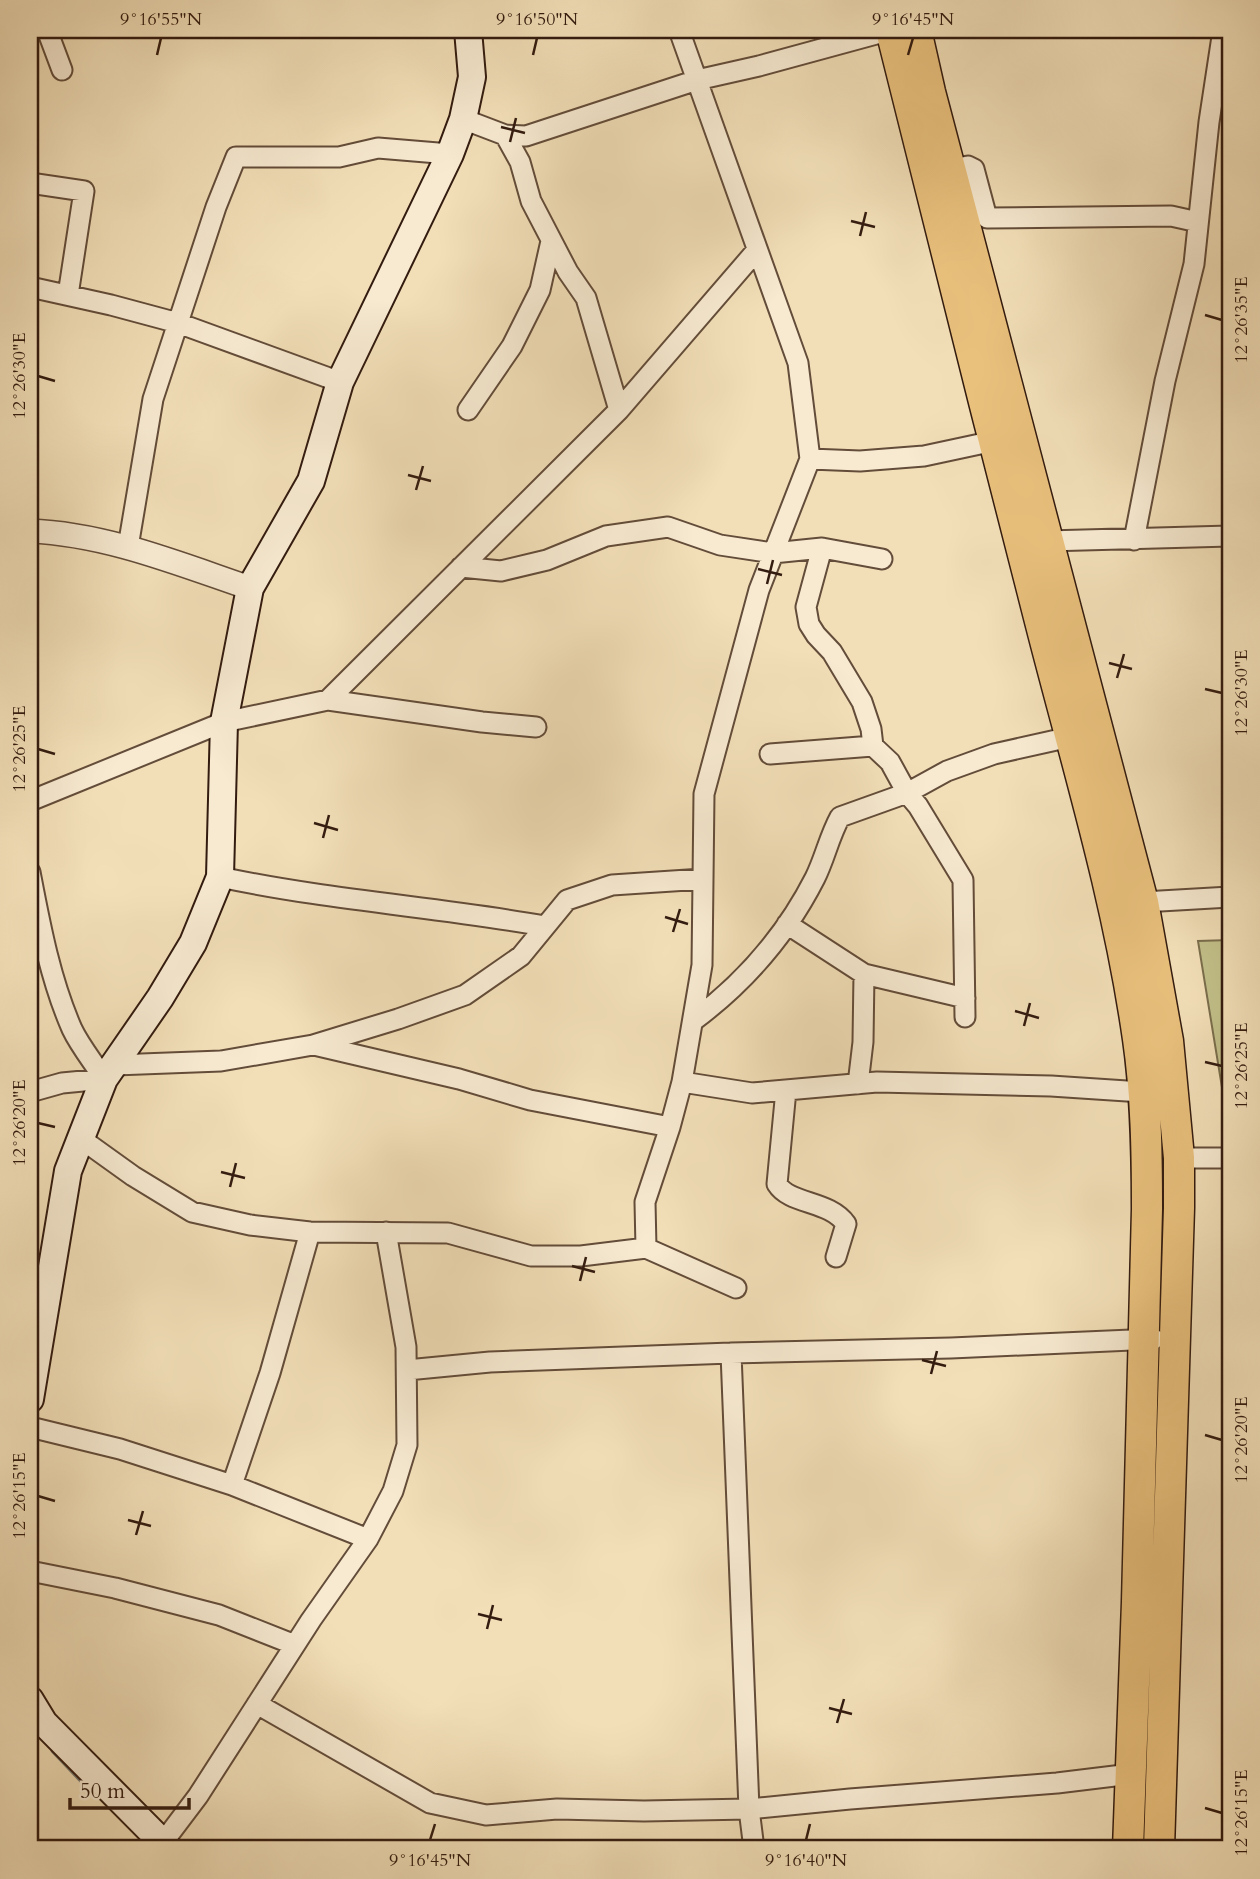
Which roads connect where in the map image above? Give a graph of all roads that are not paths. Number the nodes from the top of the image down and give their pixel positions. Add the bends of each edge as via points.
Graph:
1 (47, 30) edge
2 (468, 30) edge
3 (679, 30) edge
4 (891, 30) edge
5 (916, 30) edge
6 (1225, 40) edge
7 (62, 70) dead end
8 (697, 80) junction
9 (463, 119) junction
10 (505, 135) junction
11 (450, 153) junction
12 (951, 169) junction
13 (30, 183) edge
14 (1198, 222) junction
15 (551, 241) junction
16 (757, 250) junction
17 (30, 287) edge
18 (68, 295) junction
19 (178, 323) junction
20 (340, 382) junction
21 (468, 410) dead end
22 (619, 410) junction
23 (994, 441) junction
24 (810, 459) junction
25 (30, 531) edge
26 (1230, 536) edge
27 (1134, 540) junction
28 (1047, 541) junction
29 (128, 547) junction
30 (822, 548) junction
31 (773, 553) junction
32 (881, 559) dead end
33 (461, 567) junction
34 (250, 588) junction
35 (328, 700) junction
36 (224, 722) junction
37 (536, 727) dead end
38 (1070, 737) junction
39 (873, 746) junction
40 (770, 754) dead end
41 (907, 793) junction
42 (30, 801) edge
43 (30, 872) edge
44 (220, 877) junction
45 (703, 879) junction
46 (1230, 897) edge
47 (1143, 902) junction
48 (787, 924) junction
49 (545, 926) junction
50 (864, 974) junction
51 (692, 1021) junction
52 (313, 1045) junction
53 (110, 1072) junction
54 (682, 1082) junction
55 (858, 1084) junction
56 (786, 1090) junction
57 (30, 1092) edge
58 (1142, 1092) junction
59 (670, 1127) junction
60 (80, 1138) junction
61 (1179, 1158) junction
62 (1230, 1158) edge
63 (310, 1232) junction
64 (386, 1232) junction
65 (646, 1248) junction
66 (836, 1258) dead end
67 (736, 1288) dead end
68 (1176, 1338) junction
69 (1144, 1340) junction
70 (731, 1353) junction
71 (407, 1370) junction
72 (30, 1399) edge
73 (30, 1427) edge
74 (232, 1485) junction
75 (368, 1539) junction
76 (30, 1571) edge
77 (1167, 1601) junction
78 (1137, 1602) junction
79 (295, 1645) junction
80 (30, 1700) edge
81 (257, 1704) junction
82 (1130, 1774) junction
83 (749, 1810) junction
84 (163, 1847) edge
85 (754, 1849) edge
86 (1128, 1849) edge
87 (1159, 1849) edge

1 - 7 street
2 - 9 main road via 472,77
3 - 8 street
4 - 8 street
4 - 23 main road
5 - 12 main road
6 - 14 street via 1209,122
8 - 10 street via 526,136
8 - 16 street
9 - 10 street
9 - 11 main road
10 - 15 street
11 - 19 street via 378,148 339,156 236,157
11 - 20 main road
12 - 14 street via 974,169 988,218 1171,216
12 - 28 main road
13 - 18 street via 84,191
14 - 27 street via 1194,264
15 - 21 street via 540,290 512,345
15 - 22 street via 586,298
16 - 22 street
16 - 24 street via 798,363
17 - 18 street
18 - 19 street
19 - 20 street
19 - 29 street via 153,399
20 - 34 main road via 311,481
22 - 33 street
23 - 24 street via 924,456
23 - 38 main road
24 - 31 street
25 - 29 street
26 - 27 street
27 - 28 street
28 - 47 main road
29 - 34 street
30 - 31 street
30 - 32 street
30 - 39 street via 806,607 809,624 862,702
31 - 33 street via 720,545 668,527 606,536 547,560 501,570
31 - 45 street via 704,794
33 - 35 street
34 - 36 main road
35 - 36 street
35 - 37 street
36 - 42 street
36 - 44 main road
38 - 41 street via 970,762
38 - 58 main road via 1126,965
39 - 40 street
39 - 41 street via 890,762
41 - 48 street via 840,817 816,876
41 - 50 street via 963,880 965,1007
43 - 53 street via 36,909 73,1030
44 - 49 street
44 - 53 main road via 193,943
45 - 49 street via 612,885 567,900
45 - 51 street via 702,965
46 - 47 street
47 - 61 main road via 1168,1041
48 - 50 street
48 - 51 street via 757,964
49 - 52 street via 521,956 465,995
50 - 55 street
51 - 54 street
52 - 53 street
52 - 59 street via 530,1100
53 - 57 street
53 - 60 main road
54 - 56 street via 752,1093
54 - 59 street
55 - 56 street
55 - 58 street
56 - 66 street via 777,1184 783,1192 842,1218 846,1224
58 - 69 main road via 1147,1160
59 - 65 street via 645,1202
60 - 63 street via 192,1212 250,1226
60 - 72 main road via 68,1171
61 - 62 street
61 - 68 main road
63 - 64 street
63 - 74 street
64 - 65 street via 447,1233 531,1255 581,1256
64 - 71 street
65 - 67 street
68 - 69 street
68 - 77 main road
69 - 70 street
69 - 78 main road
70 - 71 street via 490,1362
70 - 83 street
71 - 75 street via 407,1445 393,1492
73 - 74 street via 120,1449
74 - 75 street
75 - 79 street
76 - 79 street via 219,1615
77 - 78 main road
77 - 87 main road
78 - 82 main road
79 - 81 street
80 - 84 main road via 44,1723
81 - 83 street via 430,1803 486,1815 557,1809
81 - 84 street
82 - 83 street
82 - 86 main road
83 - 85 street

